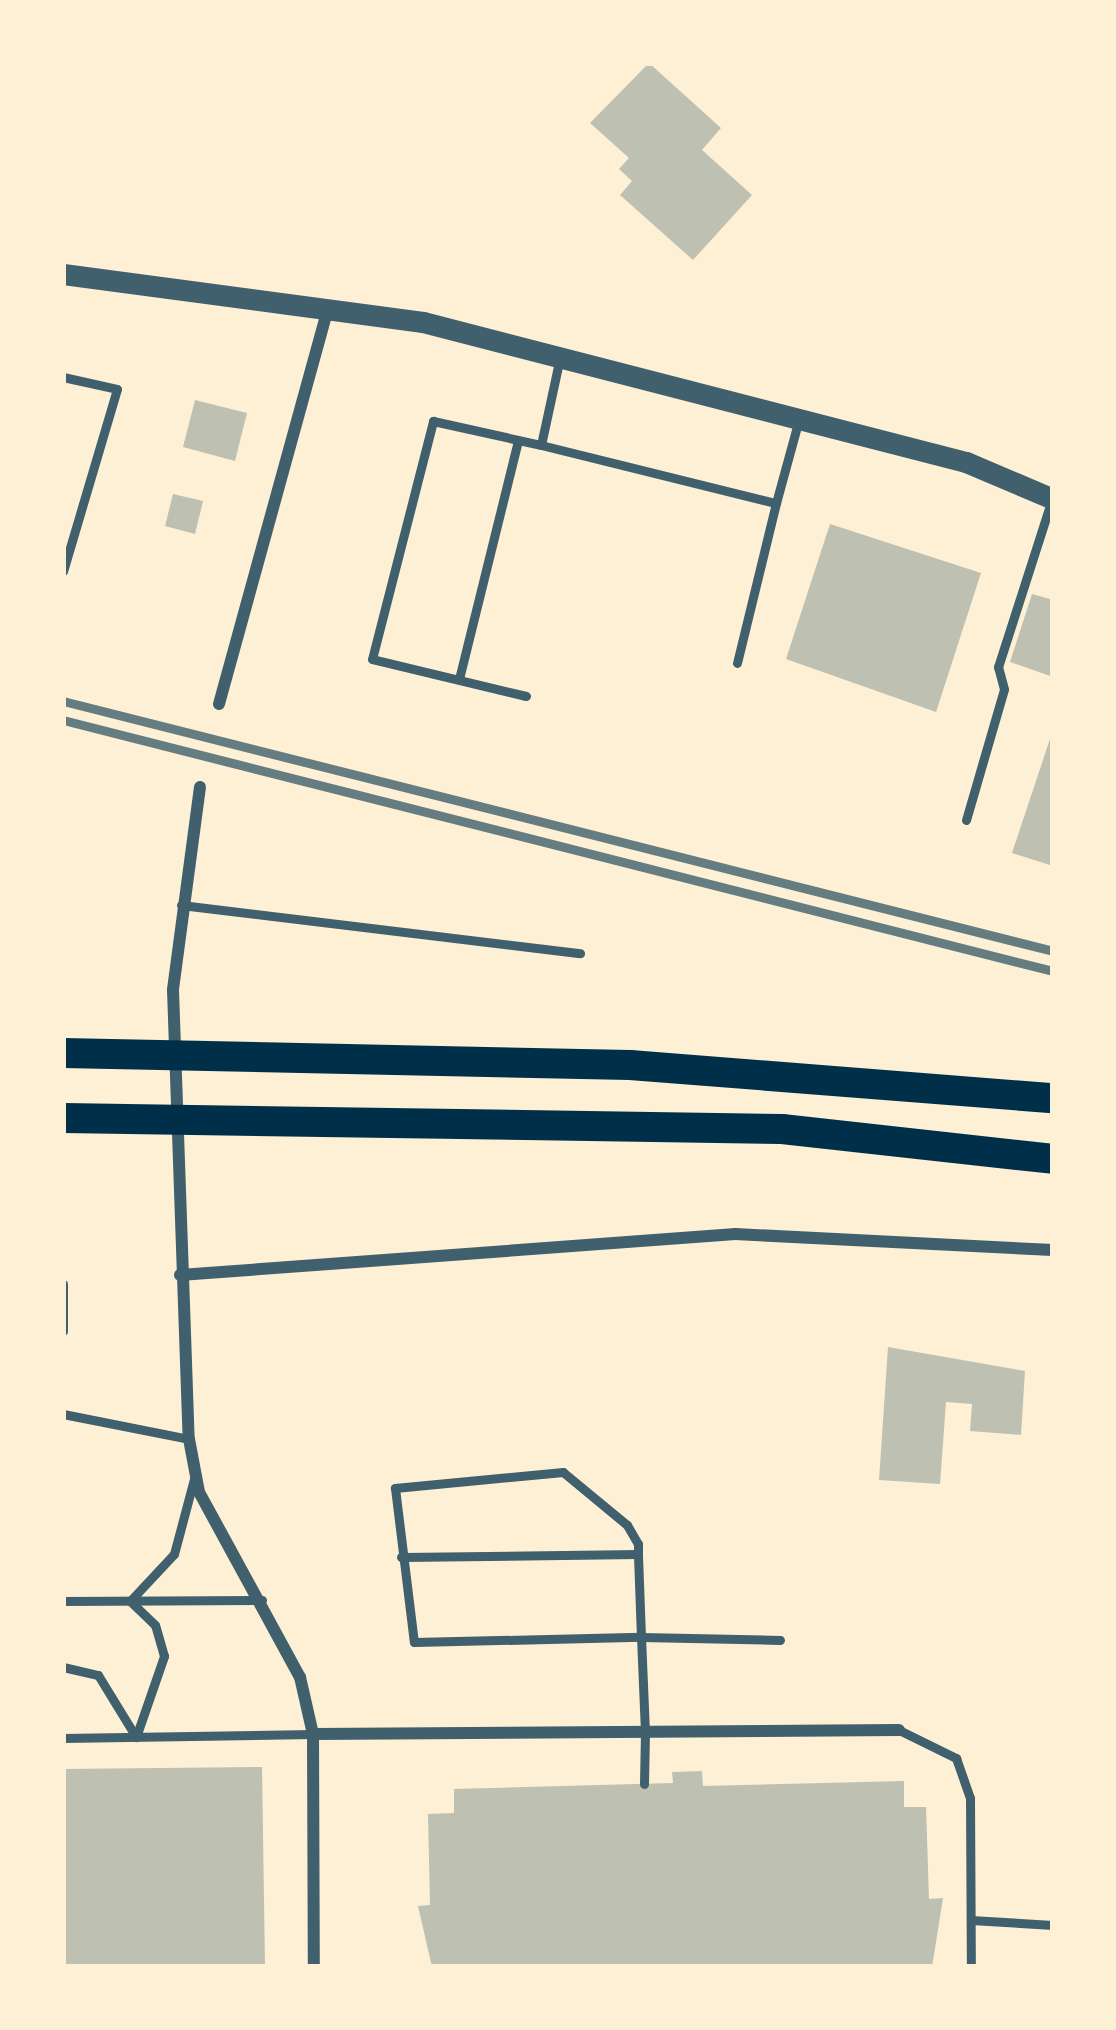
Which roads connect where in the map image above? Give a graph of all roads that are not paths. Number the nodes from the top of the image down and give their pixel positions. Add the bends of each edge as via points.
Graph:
1 (63, 274) edge
2 (328, 309) junction
3 (560, 357) junction
4 (63, 377) edge
5 (800, 419) junction
6 (518, 440) junction
7 (541, 446) junction
8 (1052, 499) edge
9 (776, 503) junction
10 (63, 571) edge
11 (737, 663) dead end
12 (459, 680) junction
13 (526, 696) dead end
14 (219, 704) dead end
15 (200, 787) dead end
16 (966, 820) dead end
17 (181, 905) junction
18 (580, 953) dead end
19 (179, 1051) junction
20 (63, 1052) edge
21 (1053, 1098) edge
22 (182, 1117) junction
23 (63, 1118) edge
24 (1053, 1159) edge
25 (1053, 1250) edge
26 (179, 1275) junction
27 (63, 1284) edge
28 (63, 1331) edge
29 (63, 1414) edge
30 (189, 1439) junction
31 (195, 1474) junction
32 (638, 1554) junction
33 (401, 1557) junction
34 (262, 1600) junction
35 (63, 1601) edge
36 (130, 1601) junction
37 (641, 1637) junction
38 (780, 1640) dead end
39 (63, 1667) edge
40 (899, 1730) joint
41 (645, 1732) junction
42 (313, 1734) junction
43 (136, 1737) junction
44 (63, 1738) edge
45 (644, 1784) dead end
46 (971, 1920) junction
47 (1053, 1925) edge
48 (314, 1967) edge
49 (971, 1967) edge

1 - 2 street
2 - 3 street
2 - 14 street
3 - 5 street
3 - 7 lane
4 - 10 lane via 116,389
5 - 8 street via 966,462
5 - 9 lane
6 - 7 lane
6 - 12 lane
6 - 12 lane via 433,421 372,659
7 - 9 lane
8 - 16 lane via 998,667 1004,689
9 - 11 lane
12 - 13 lane
15 - 17 street
17 - 18 lane
17 - 19 street
19 - 20 main road
19 - 21 main road via 630,1065
19 - 22 street
22 - 23 main road
22 - 24 main road via 782,1130
22 - 26 street
25 - 26 street via 735,1234
26 - 30 street
27 - 28 lane
29 - 30 lane
30 - 31 street
31 - 34 street
31 - 36 lane via 174,1554
32 - 33 lane
32 - 33 lane via 627,1525 563,1472 405,1480 395,1488
32 - 37 lane
33 - 37 lane via 414,1642
34 - 36 lane
34 - 42 street via 292,1652
35 - 36 lane
36 - 43 lane via 164,1656
37 - 38 lane
37 - 41 lane
39 - 43 lane via 98,1675
40 - 41 street
40 - 46 lane via 956,1758 970,1798
41 - 42 street
41 - 45 lane
42 - 43 lane
42 - 48 street
43 - 44 lane
46 - 47 lane
46 - 49 lane

